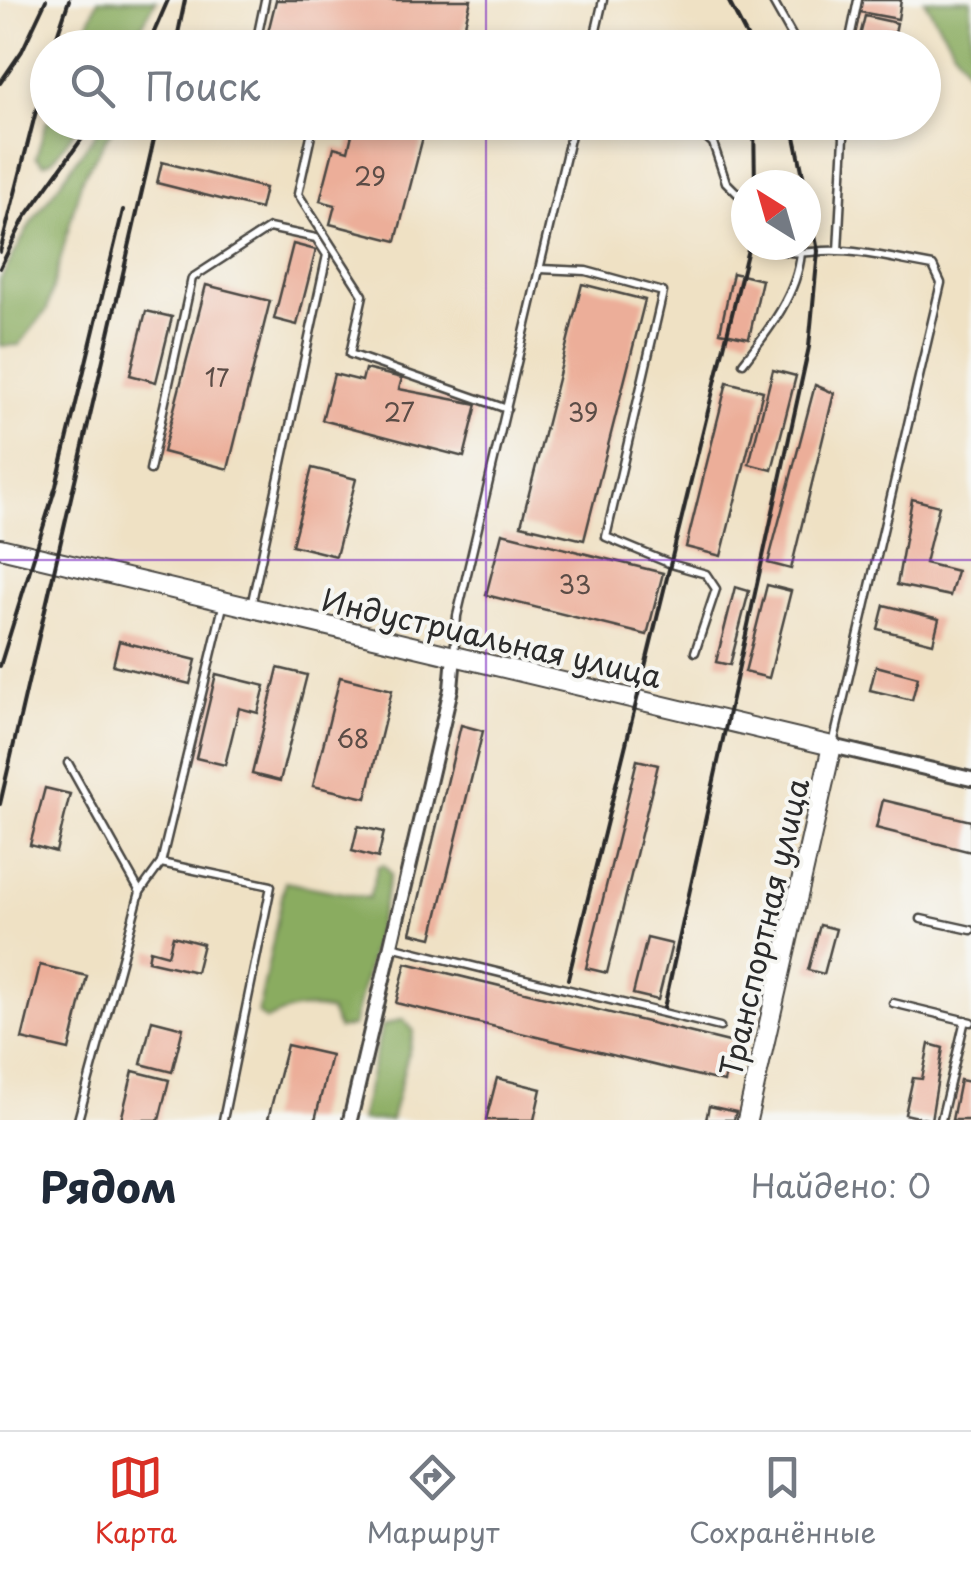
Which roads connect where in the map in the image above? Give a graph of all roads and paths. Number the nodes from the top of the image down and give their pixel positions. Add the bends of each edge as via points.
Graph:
1 (265, 0) edge
2 (604, 0) edge
3 (772, 0) edge
4 (858, 0) edge
5 (259, 30) edge
6 (596, 30) edge
7 (789, 30) edge
8 (852, 30) edge
9 (310, 140) edge
10 (570, 140) edge
11 (710, 140) edge
12 (844, 140) edge
13 (731, 187) edge
14 (838, 250) junction
15 (821, 252) edge
16 (800, 260) edge
17 (540, 269) junction
18 (743, 363) dead end
19 (507, 409) junction
20 (150, 470) dead end
21 (0, 548) edge
22 (224, 601) junction
23 (250, 608) junction
24 (695, 652) dead end
25 (454, 656) junction
26 (832, 746) junction
27 (68, 763) dead end
28 (971, 779) edge
29 (161, 864) junction
30 (140, 892) junction
31 (921, 919) dead end
32 (971, 930) edge
33 (391, 946) junction
34 (893, 1003) dead end
35 (968, 1021) edge
36 (720, 1027) dead end
37 (78, 1120) edge
38 (223, 1120) edge
39 (350, 1120) edge
40 (747, 1120) edge
41 (941, 1120) edge

1 - 5 lane
2 - 6 lane
3 - 7 lane
4 - 8 lane
9 - 19 lane via 298,194 363,296 350,354
10 - 17 lane
11 - 13 lane
12 - 14 lane
14 - 15 lane
14 - 26 lane via 932,266 942,283
16 - 18 lane via 773,323
17 - 19 lane
17 - 24 lane via 586,271 662,292 606,537 706,574 716,589
19 - 25 lane
20 - 23 lane via 192,278 269,228 316,238 327,255
21 - 22 street, Индустриальная улица
22 - 23 street, Индустриальная улица
22 - 29 lane
23 - 25 street, Индустриальная улица
25 - 26 street, Индустриальная улица
25 - 33 street
26 - 28 street, Индустриальная улица
26 - 40 street, Транспортная улица
27 - 30 lane
29 - 30 lane
29 - 38 lane via 271,886
30 - 37 lane
31 - 32 lane
33 - 36 lane
33 - 39 street
34 - 35 lane
35 - 41 lane

